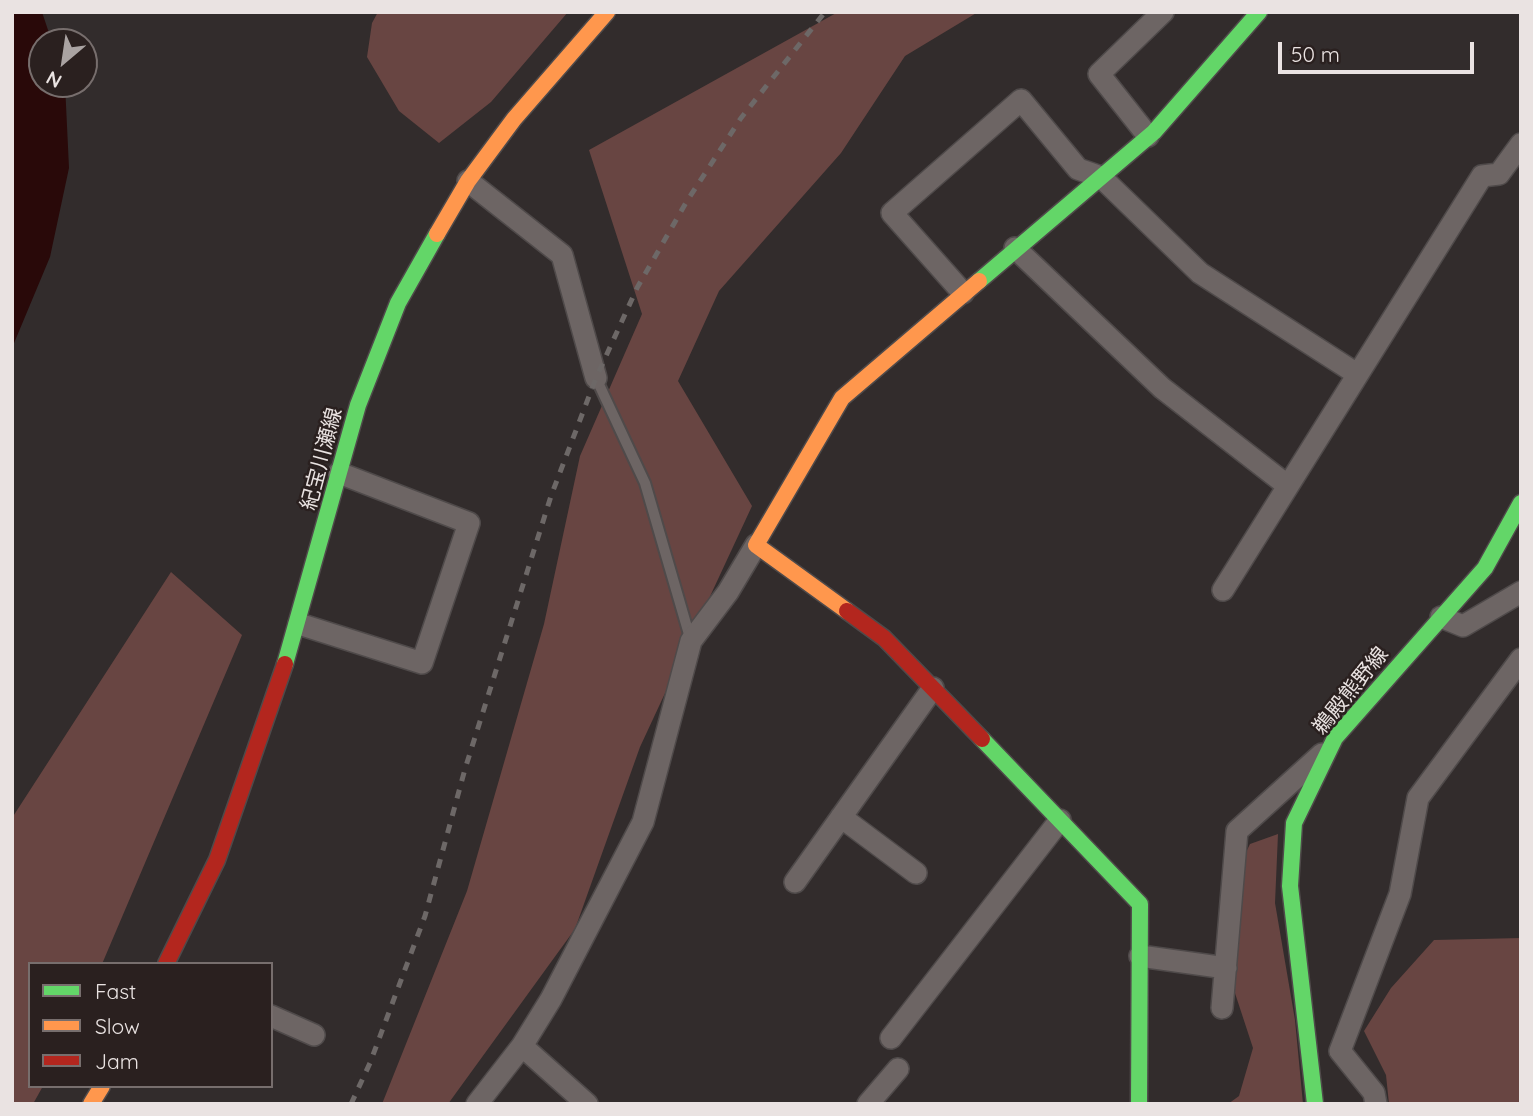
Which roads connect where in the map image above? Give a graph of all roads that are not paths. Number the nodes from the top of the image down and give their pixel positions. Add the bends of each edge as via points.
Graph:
1 (607, 12) edge
2 (1163, 12) edge
3 (1259, 12) edge
4 (1148, 136) junction
5 (1521, 144) edge
6 (1101, 177) junction
7 (468, 181) junction
8 (1015, 248) junction
9 (963, 293) junction
10 (1357, 374) junction
11 (596, 378) joint
12 (339, 473) junction
13 (1288, 486) junction
14 (1521, 503) edge
15 (756, 545) junction
16 (1223, 590) dead end
17 (1521, 592) edge
18 (1441, 617) junction
19 (299, 624) junction
20 (691, 641) junction
21 (1521, 659) edge
22 (933, 688) junction
23 (1331, 746) junction
24 (841, 817) junction
25 (1060, 820) junction
26 (916, 873) dead end
27 (795, 882) dead end
28 (1140, 956) junction
29 (167, 962) edge
30 (1226, 968) junction
31 (1222, 1007) dead end
32 (273, 1017) edge
33 (314, 1035) dead end
34 (891, 1038) dead end
35 (522, 1046) junction
36 (898, 1069) dead end
37 (101, 1088) edge
38 (91, 1104) edge
39 (477, 1104) edge
40 (587, 1104) edge
41 (868, 1104) edge
42 (1139, 1104) edge
43 (1315, 1104) edge
44 (1376, 1104) edge

1 - 7 main road, 紀宝川瀬線 via 514,119
2 - 4 street via 1099,74
3 - 4 main road
4 - 6 main road
5 - 10 street via 1499,174 1482,176
6 - 8 main road
6 - 9 street via 1078,169 1021,100 892,213
6 - 10 street via 1200,273
7 - 11 street via 562,255
7 - 12 main road, 紀宝川瀬線 via 398,303 358,405
8 - 9 main road
8 - 13 street via 1162,388
9 - 15 main road via 842,398
10 - 13 street
11 - 20 lane via 645,483
12 - 19 main road, 紀宝川瀬線
12 - 19 street via 469,523 422,663
13 - 16 street
14 - 18 main road, 鵜殿熊野線 via 1485,568
15 - 20 street
15 - 22 main road via 884,638
17 - 18 street via 1463,625
18 - 23 main road, 鵜殿熊野線
19 - 29 main road, 紀宝川瀬線 via 217,860
20 - 35 street via 643,822
21 - 44 street via 1418,799 1400,894 1340,1051 1374,1093
22 - 24 street
22 - 25 main road
23 - 30 street via 1237,831
23 - 43 main road, 鵜殿熊野線 via 1294,823 1290,886
24 - 26 street
24 - 27 street
25 - 28 main road via 1140,904
25 - 34 street
28 - 30 street
28 - 42 main road
30 - 31 street
32 - 33 street
35 - 39 street
35 - 40 street
36 - 41 street
37 - 38 main road

